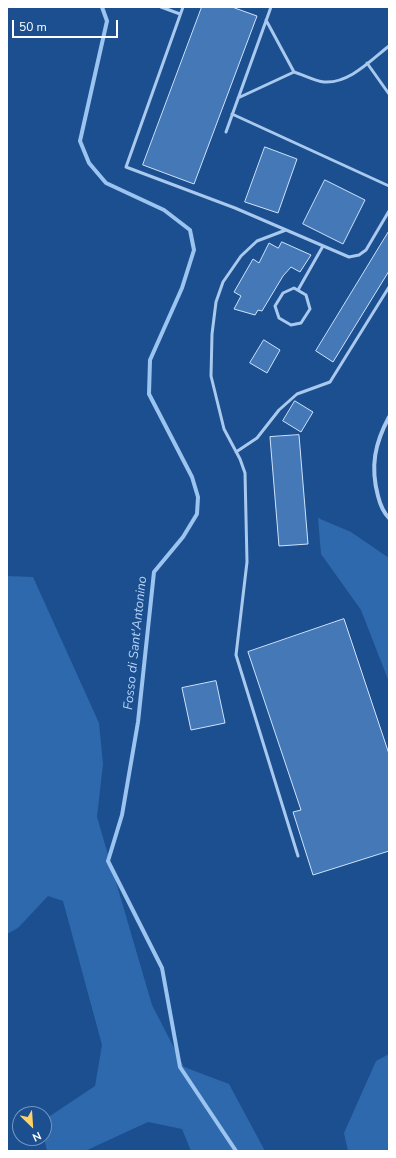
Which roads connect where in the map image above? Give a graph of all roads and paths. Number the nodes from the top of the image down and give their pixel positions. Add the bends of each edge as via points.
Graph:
1 (160, 7) edge
2 (183, 7) edge
3 (271, 7) edge
4 (180, 14) junction
5 (266, 20) junction
6 (389, 46) edge
7 (367, 63) junction
8 (294, 72) junction
9 (389, 94) edge
10 (238, 98) junction
11 (232, 114) junction
12 (226, 132) dead end
13 (389, 186) edge
14 (389, 211) edge
15 (286, 230) junction
16 (323, 246) junction
17 (389, 287) edge
18 (298, 290) junction
19 (389, 417) edge
20 (236, 452) junction
21 (389, 518) edge
22 (298, 856) dead end

1 - 4 lane
2 - 4 lane
3 - 5 lane
4 - 15 lane via 126,167
5 - 8 lane
5 - 10 lane
6 - 7 lane
7 - 8 lane via 354,73 335,81 323,82
7 - 9 lane
8 - 10 lane
10 - 11 lane
11 - 12 lane
11 - 13 lane
14 - 16 lane via 366,250 359,255 349,257
15 - 16 lane
15 - 20 lane via 257,241 241,256 223,282 216,302 211,376 224,428
16 - 18 lane
17 - 20 lane via 330,382 297,394 279,410 257,438
18 - 18 lane via 294,288 283,293 275,306 279,318 292,325 301,323 310,310 306,294
19 - 21 street via 377,445 373,463 376,491 380,504
20 - 22 lane via 245,473 247,562 236,655

